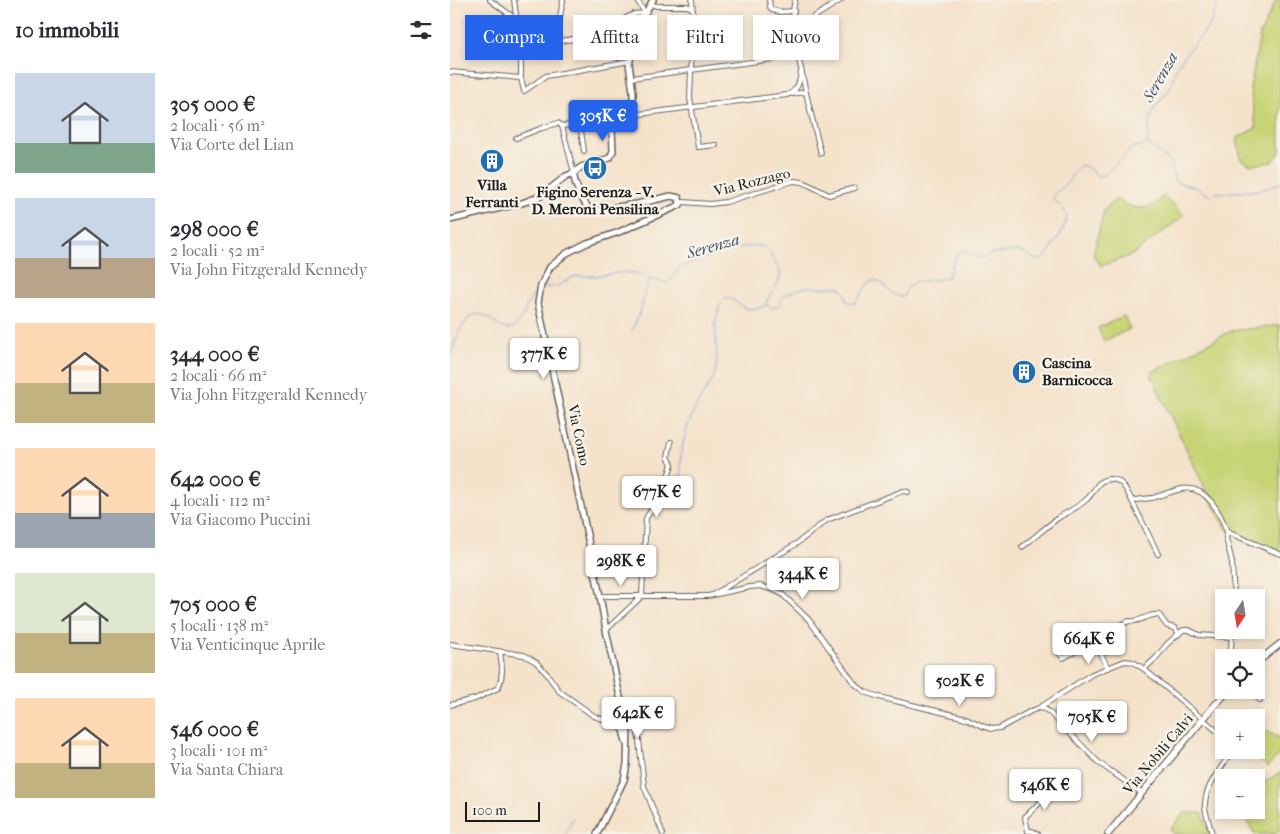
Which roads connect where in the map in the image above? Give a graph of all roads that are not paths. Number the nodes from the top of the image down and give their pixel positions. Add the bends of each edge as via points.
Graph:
1 (490, 0) edge
2 (514, 0) edge
3 (563, 0) edge
4 (637, 0) edge
5 (692, 0) edge
6 (769, 0) edge
7 (795, 0) edge
8 (841, 0) edge
9 (652, 2) edge
10 (692, 8) junction
11 (794, 11) junction
12 (645, 13) junction
13 (511, 15) edge
14 (516, 15) edge
15 (560, 15) edge
16 (794, 15) edge
17 (817, 15) edge
18 (563, 41) edge
19 (522, 60) edge
20 (765, 60) edge
21 (798, 60) edge
22 (630, 61) junction
23 (691, 69) junction
24 (801, 71) junction
25 (450, 72) edge
26 (521, 78) junction
27 (631, 78) junction
28 (805, 92) junction
29 (787, 95) junction
30 (692, 108) junction
31 (632, 113) junction
32 (614, 122) junction
33 (580, 124) junction
34 (562, 126) junction
35 (516, 138) dead end
36 (716, 145) dead end
37 (584, 151) dead end
38 (821, 153) dead end
39 (574, 173) junction
40 (855, 188) dead end
41 (680, 204) junction
42 (450, 220) edge
43 (671, 442) dead end
44 (908, 492) dead end
45 (1132, 501) junction
46 (1227, 532) junction
47 (1022, 547) dead end
48 (1158, 554) dead end
49 (1280, 554) edge
50 (1234, 589) edge
51 (714, 594) junction
52 (600, 596) junction
53 (642, 596) junction
54 (604, 617) junction
55 (616, 620) junction
56 (606, 630) junction
57 (1179, 634) junction
58 (1215, 636) edge
59 (1093, 638) junction
60 (1279, 643) edge
61 (450, 644) edge
62 (1057, 650) dead end
63 (500, 652) junction
64 (1265, 655) edge
65 (1108, 668) junction
66 (1144, 670) junction
67 (1221, 699) edge
68 (450, 705) edge
69 (1039, 708) junction
70 (1203, 720) junction
71 (624, 723) junction
72 (1215, 730) edge
73 (1227, 759) edge
74 (1055, 788) dead end
75 (1142, 793) junction
76 (1026, 832) edge
77 (597, 834) edge
78 (663, 834) edge
79 (1038, 834) edge
80 (1108, 834) edge
81 (1212, 834) edge

1 - 13 street
2 - 14 street
3 - 15 street
4 - 12 street
5 - 10 street
6 - 11 street via 772,10
7 - 11 street
8 - 17 street
9 - 10 street via 656,6
9 - 12 street
10 - 23 street
11 - 16 street
12 - 18 street via 634,14 590,36
12 - 22 street
19 - 26 street
20 - 23 street
21 - 24 street
22 - 26 street via 546,76 524,92
22 - 27 street
23 - 27 street
23 - 30 street
24 - 28 street
24 - 29 street via 796,90
25 - 26 street
27 - 31 street
28 - 29 street
28 - 38 street
29 - 30 street
30 - 31 street
30 - 36 street via 698,147
31 - 32 street
32 - 33 street
32 - 39 street via 612,156 581,167
33 - 34 street
33 - 37 street
34 - 35 street via 558,123
34 - 39 street
39 - 41 street via 575,182 590,210 671,196 679,198
39 - 42 street via 541,196
40 - 41 street, Via Rozzago via 829,195 803,182 793,181 726,202
41 - 52 street, Via Como via 568,253 550,267 541,285 538,304
43 - 53 street via 668,456 672,464 664,490 646,518
44 - 51 street via 827,520 796,544
45 - 46 street via 1184,488 1194,489 1212,501
45 - 47 street via 1123,484 1117,480 1102,480 1088,498
45 - 48 street
46 - 49 street
46 - 50 street
51 - 53 street
51 - 69 street via 760,586 782,594 810,620 854,684 879,697 966,718 992,729
52 - 53 street
52 - 54 street, Via Como
53 - 55 street
54 - 55 street
54 - 56 street, Via Como
55 - 56 street
56 - 71 street, Via Como
57 - 58 street via 1189,630 1199,635
57 - 59 street via 1175,628 1167,626 1160,615 1153,614
57 - 66 street
59 - 62 street via 1093,642 1063,658
59 - 65 street
60 - 64 main road
61 - 63 street
63 - 68 street via 502,679 498,688 475,699
63 - 71 street via 524,655 536,662 558,691 594,716
65 - 66 street via 1126,661
65 - 69 street via 1092,674
66 - 70 street
67 - 70 main road, Via Nobili Calvi
69 - 75 street via 1049,712 1099,763
70 - 72 street
70 - 75 main road, Via Nobili Calvi
71 - 77 street, Via Como via 627,770
71 - 78 street via 638,730 644,786
73 - 81 street via 1205,800
74 - 76 street via 1025,816
75 - 80 main road, Via Nobili Calvi
76 - 79 street

